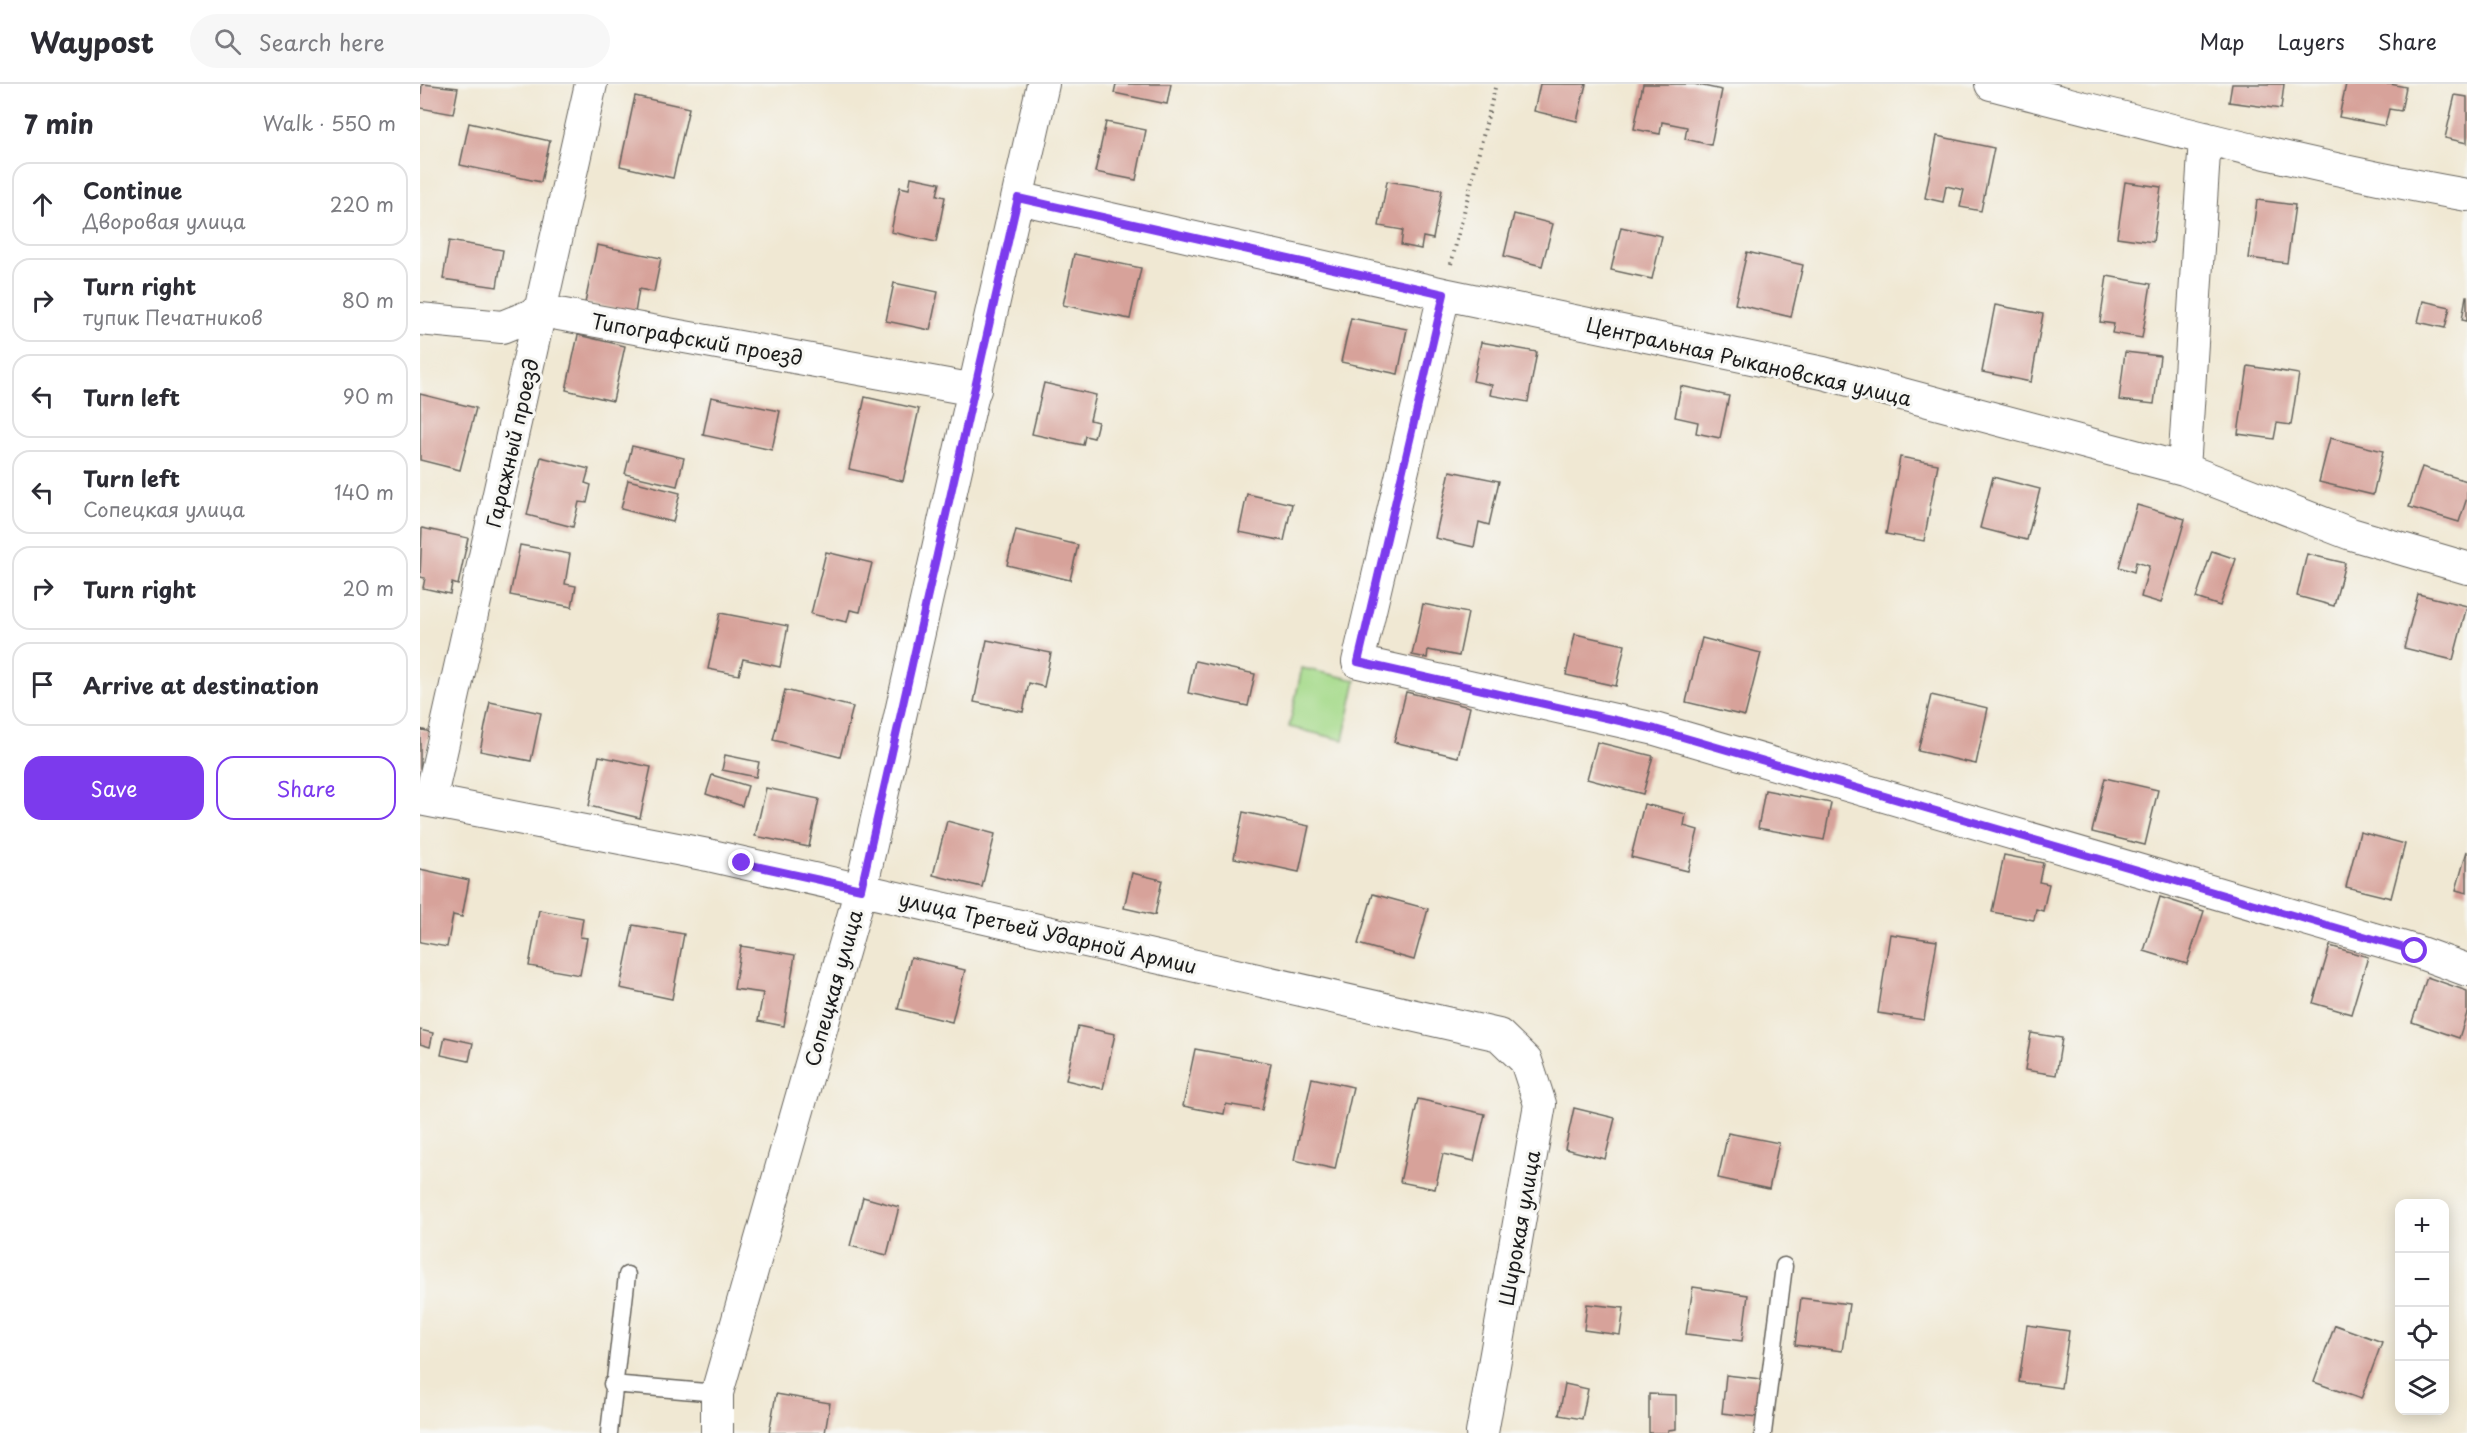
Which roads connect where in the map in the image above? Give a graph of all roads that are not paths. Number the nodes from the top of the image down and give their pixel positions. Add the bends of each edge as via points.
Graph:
1 (591, 84) edge
2 (1043, 84) edge
3 (1991, 84) edge
4 (2205, 138) junction
5 (2467, 195) edge
6 (1018, 198) junction
7 (1444, 294) junction
8 (542, 311) junction
9 (420, 319) edge
10 (975, 390) junction
11 (2184, 469) junction
12 (2467, 568) edge
13 (425, 800) edge
14 (861, 889) junction
15 (2467, 970) edge
16 (1498, 1035) joint
17 (1784, 1266) dead end
18 (627, 1275) dead end
19 (612, 1384) junction
20 (717, 1393) junction
21 (609, 1433) edge
22 (717, 1433) edge
23 (1482, 1433) edge
24 (1763, 1433) edge

1 - 8 street, Гаражный проезд
2 - 6 street, Сопецкая улица
3 - 4 street
4 - 5 street
4 - 11 street
6 - 7 street, Центральная Рыкановская улица
6 - 10 street, Сопецкая улица
7 - 11 street, Центральная Рыкановская улица via 1823,373
7 - 15 street via 1358,662 1655,729 2415,951
8 - 9 street via 502,327
8 - 10 street, Типографский проезд
8 - 13 street, Гаражный проезд
10 - 14 street, Сопецкая улица
11 - 12 street, Центральная Рыкановская улица via 2351,534
13 - 14 street, улица Третьей Ударной Армии
14 - 16 street, улица Третьей Ударной Армии
14 - 20 street, Сопецкая улица
16 - 23 street, Широкая улица via 1526,1061 1540,1104
17 - 24 lane
18 - 19 lane
19 - 20 lane
19 - 21 lane
20 - 22 street, Сопецкая улица

